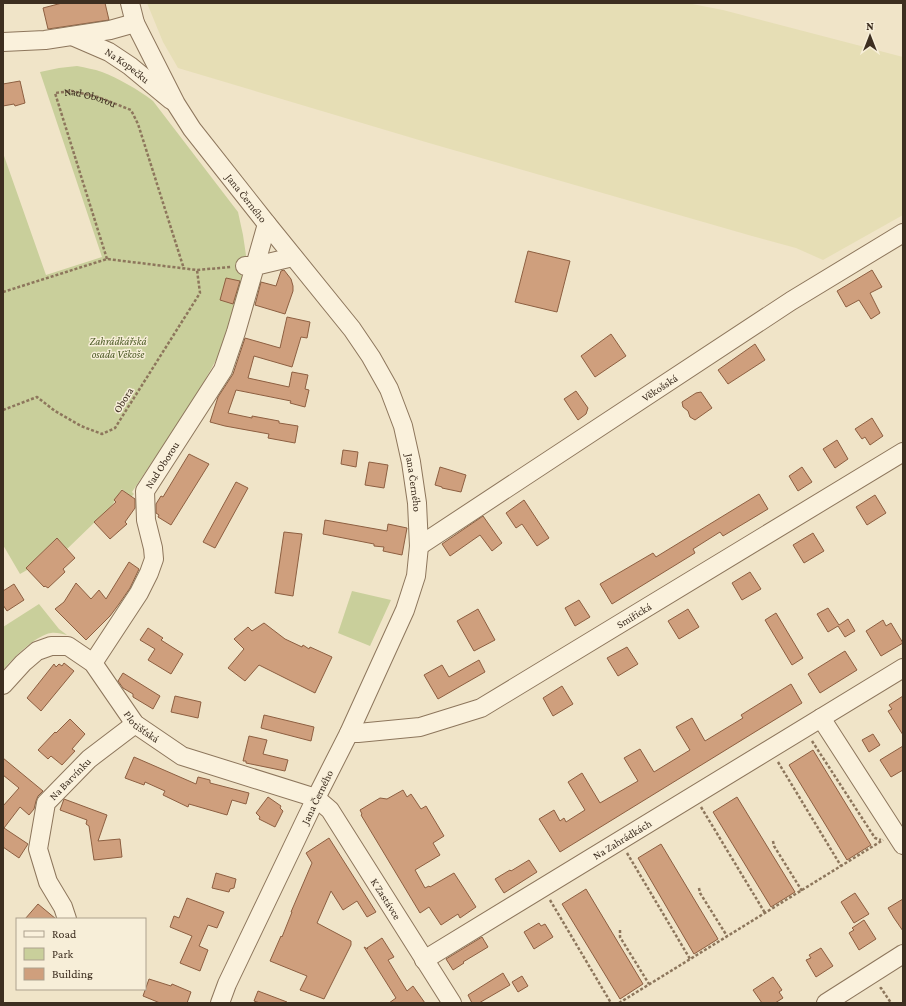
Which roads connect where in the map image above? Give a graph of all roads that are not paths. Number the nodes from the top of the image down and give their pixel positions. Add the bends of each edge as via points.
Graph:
1 (130, 3) edge
2 (135, 23) junction
3 (72, 36) junction
4 (3, 42) edge
5 (176, 104) junction
6 (266, 224) junction
7 (903, 233) edge
8 (293, 257) junction
9 (250, 266) junction
10 (903, 452) edge
11 (419, 546) junction
12 (92, 663) junction
13 (903, 668) edge
14 (3, 686) edge
15 (821, 718) junction
16 (135, 724) junction
17 (349, 733) junction
18 (316, 798) junction
19 (896, 843) edge
20 (67, 918) edge
21 (903, 954) edge
22 (424, 960) junction
23 (220, 1003) edge
24 (452, 1003) edge
25 (827, 1003) edge

1 - 2 street, Jana Černého
2 - 3 street, Na Kopečku
2 - 5 street, Jana Černého
3 - 4 street, Na Kopečku
3 - 5 street, Na Kopečku via 109,52
5 - 6 street, Jana Černého via 192,129
6 - 8 street, Jana Černého
6 - 9 street, Nad Oborou
7 - 11 street, Věkošská via 791,301
8 - 9 street
8 - 11 street, Jana Černého via 352,329 372,357 389,389 403,426 411,462 417,503
9 - 12 street, Nad Oborou via 236,332 223,370 145,491 146,520 154,559 149,573 139,593
10 - 17 street, Smiřická via 481,708 420,727
11 - 17 street, Jana Černého via 416,576 405,610
12 - 14 street, Plotišťská via 68,646 51,646 37,652 23,663
12 - 16 street, Plotišťská
13 - 15 street, Na Zahrádkách
15 - 19 street
15 - 22 street, Na Zahrádkách
16 - 18 street, Plotišťská via 182,756
16 - 20 street, Na Barvínku via 89,759 46,803 38,849 48,882
17 - 18 street, Jana Černého
18 - 22 street, K Zastávce via 330,810
18 - 23 street, Jana Černého
21 - 25 street
22 - 24 street, K Zastávce

